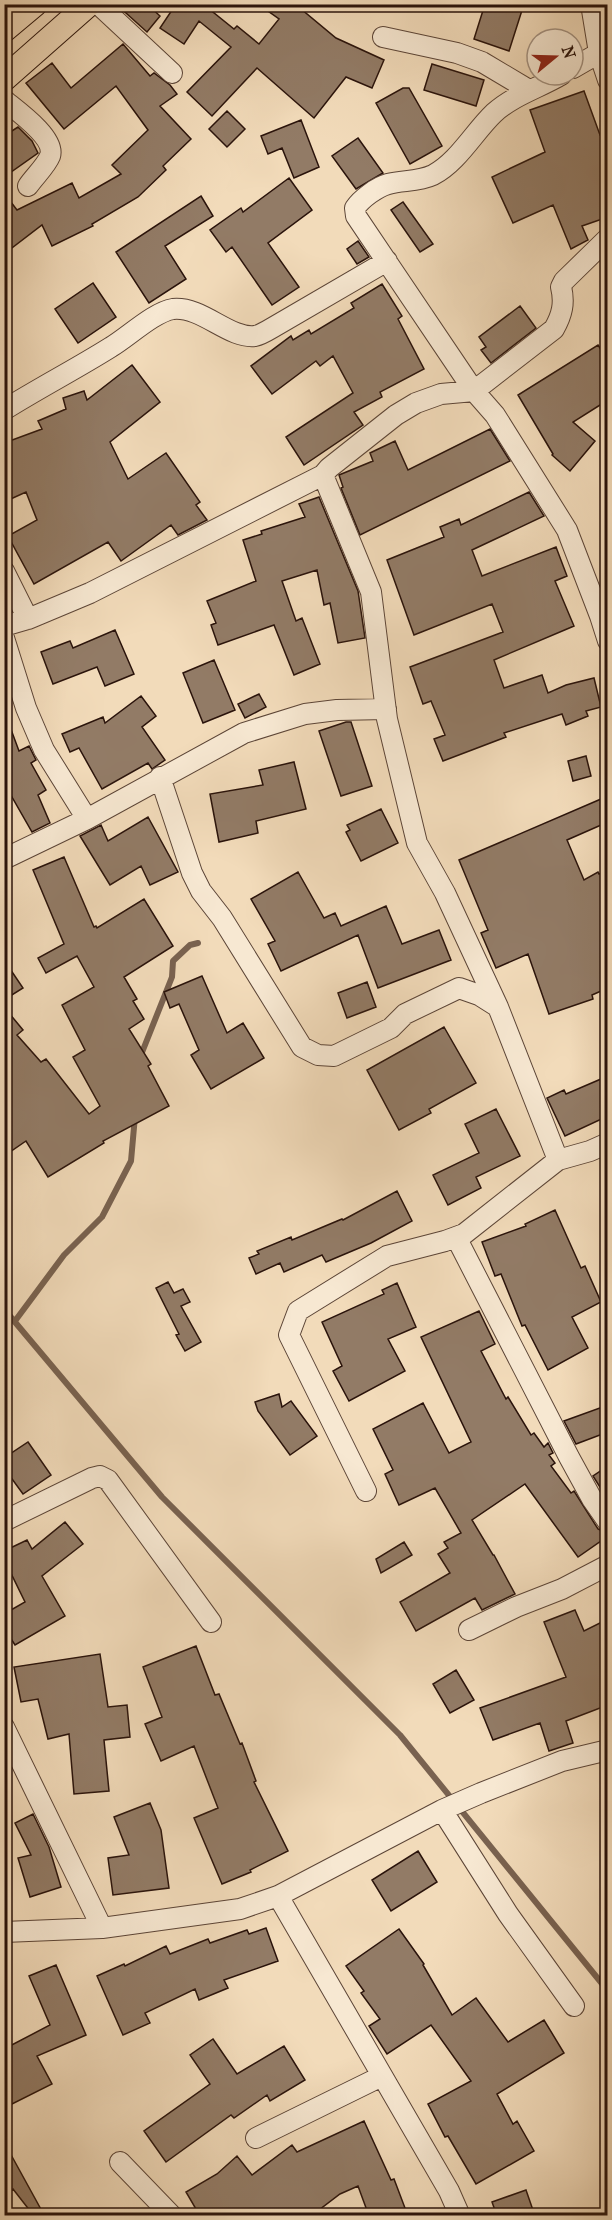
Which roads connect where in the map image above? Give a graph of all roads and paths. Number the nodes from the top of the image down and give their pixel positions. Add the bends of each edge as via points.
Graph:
1 (35, 4) edge
2 (89, 4) edge
3 (98, 4) edge
4 (591, 4) edge
5 (4, 30) edge
6 (383, 37) dead end
7 (599, 53) junction
8 (585, 61) edge
9 (172, 73) dead end
10 (4, 78) edge
11 (608, 80) edge
12 (535, 87) edge
13 (529, 90) junction
14 (4, 100) edge
15 (28, 186) dead end
16 (608, 238) edge
17 (387, 261) junction
18 (474, 391) junction
19 (4, 410) edge
20 (323, 475) junction
21 (4, 571) edge
22 (28, 619) junction
23 (4, 626) edge
24 (4, 639) edge
25 (608, 641) edge
26 (386, 709) junction
27 (160, 777) junction
28 (87, 819) junction
29 (4, 859) edge
30 (498, 1007) junction
31 (608, 1143) edge
32 (558, 1160) junction
33 (456, 1237) junction
34 (366, 1491) dead end
35 (4, 1521) edge
36 (608, 1522) edge
37 (608, 1565) edge
38 (211, 1623) dead end
39 (470, 1630) dead end
40 (4, 1727) edge
41 (608, 1750) edge
42 (442, 1810) junction
43 (278, 1896) junction
44 (102, 1928) junction
45 (4, 1932) edge
46 (574, 2006) dead end
47 (382, 2076) junction
48 (256, 2138) dead end
49 (120, 2162) dead end
50 (172, 2216) edge
51 (460, 2216) edge

1 - 5 main road
2 - 10 main road
3 - 9 street
4 - 7 street
6 - 13 street via 482,62
7 - 8 street
7 - 11 street
12 - 13 street
13 - 17 street via 493,114 434,174 416,181 387,184 359,202 356,216
14 - 15 street via 50,144 50,155
16 - 18 street via 564,281 562,315 554,329
17 - 18 street
17 - 19 street via 255,336 238,333 187,311 164,311 112,347
18 - 20 street via 441,394 416,404 382,426
18 - 25 street via 495,415 567,530
20 - 22 street via 109,584
20 - 26 street via 372,592
21 - 22 street
22 - 23 street
24 - 28 street via 44,750
26 - 27 street via 338,710 280,720 244,733
26 - 30 street via 417,843
27 - 28 street
27 - 30 street via 201,891 302,1047 334,1056 459,988
28 - 29 street
30 - 32 street
31 - 32 street
32 - 33 street
33 - 34 street via 387,1256 298,1311 289,1335
33 - 36 street via 563,1446
35 - 38 street via 100,1476 108,1480
37 - 39 street
40 - 44 street
41 - 42 street via 562,1761
42 - 43 street
42 - 46 street via 508,1914
43 - 44 street via 240,1909
43 - 47 street
44 - 45 street
47 - 48 street
47 - 51 street
49 - 50 street

